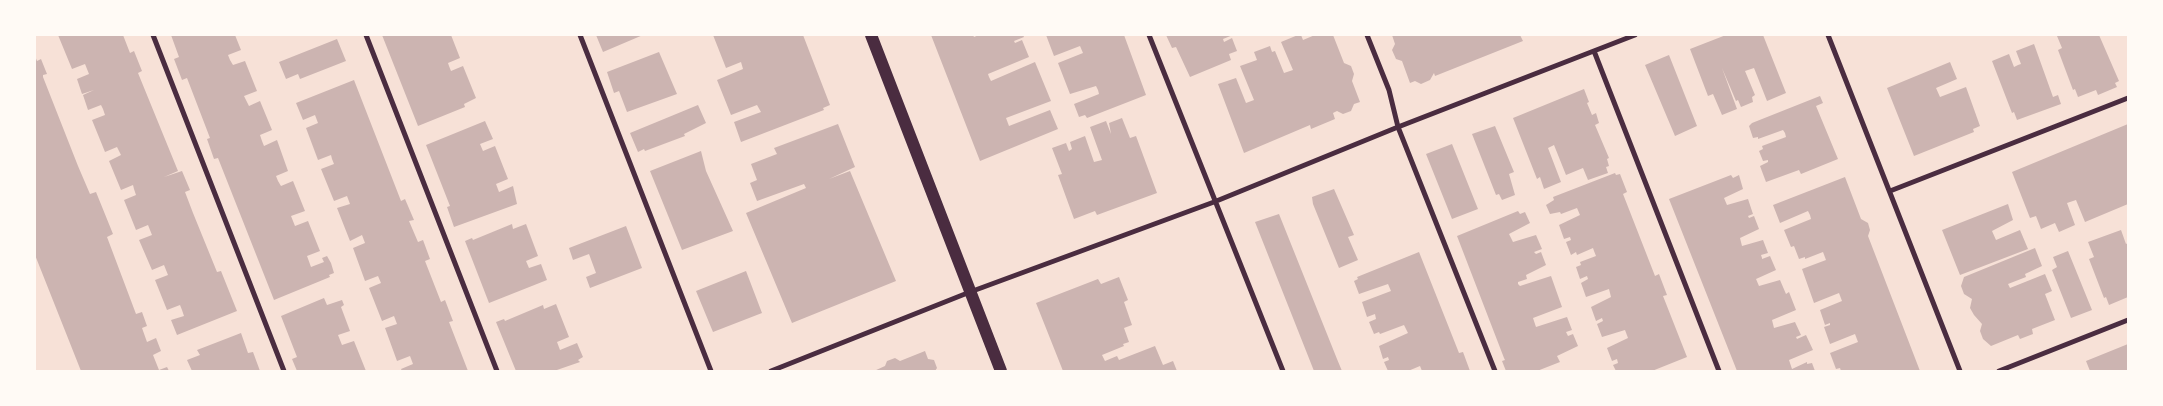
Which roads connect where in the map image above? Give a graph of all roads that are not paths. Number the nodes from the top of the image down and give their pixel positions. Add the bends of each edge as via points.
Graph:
1 (153, 35) edge
2 (366, 35) edge
3 (580, 35) edge
4 (871, 35) edge
5 (1149, 35) edge
6 (1367, 35) edge
7 (1634, 35) edge
8 (1828, 35) edge
9 (1594, 51) junction
10 (2128, 98) edge
11 (1398, 127) junction
12 (1890, 191) junction
13 (1214, 202) junction
14 (970, 292) junction
15 (2128, 320) edge
16 (284, 371) edge
17 (497, 371) edge
18 (711, 371) edge
19 (771, 371) edge
20 (1000, 371) edge
21 (1283, 371) edge
22 (1495, 371) edge
23 (1719, 371) edge
24 (1960, 371) edge
25 (1999, 371) edge

1 - 16 street
2 - 17 street
3 - 18 street
4 - 14 main road
5 - 13 street
6 - 11 street via 1389,90
7 - 9 street
8 - 12 street
9 - 11 street
9 - 23 street
10 - 12 street
11 - 13 street
11 - 22 street
12 - 24 street
13 - 14 street
13 - 21 street
14 - 19 street
14 - 20 main road
15 - 25 street

